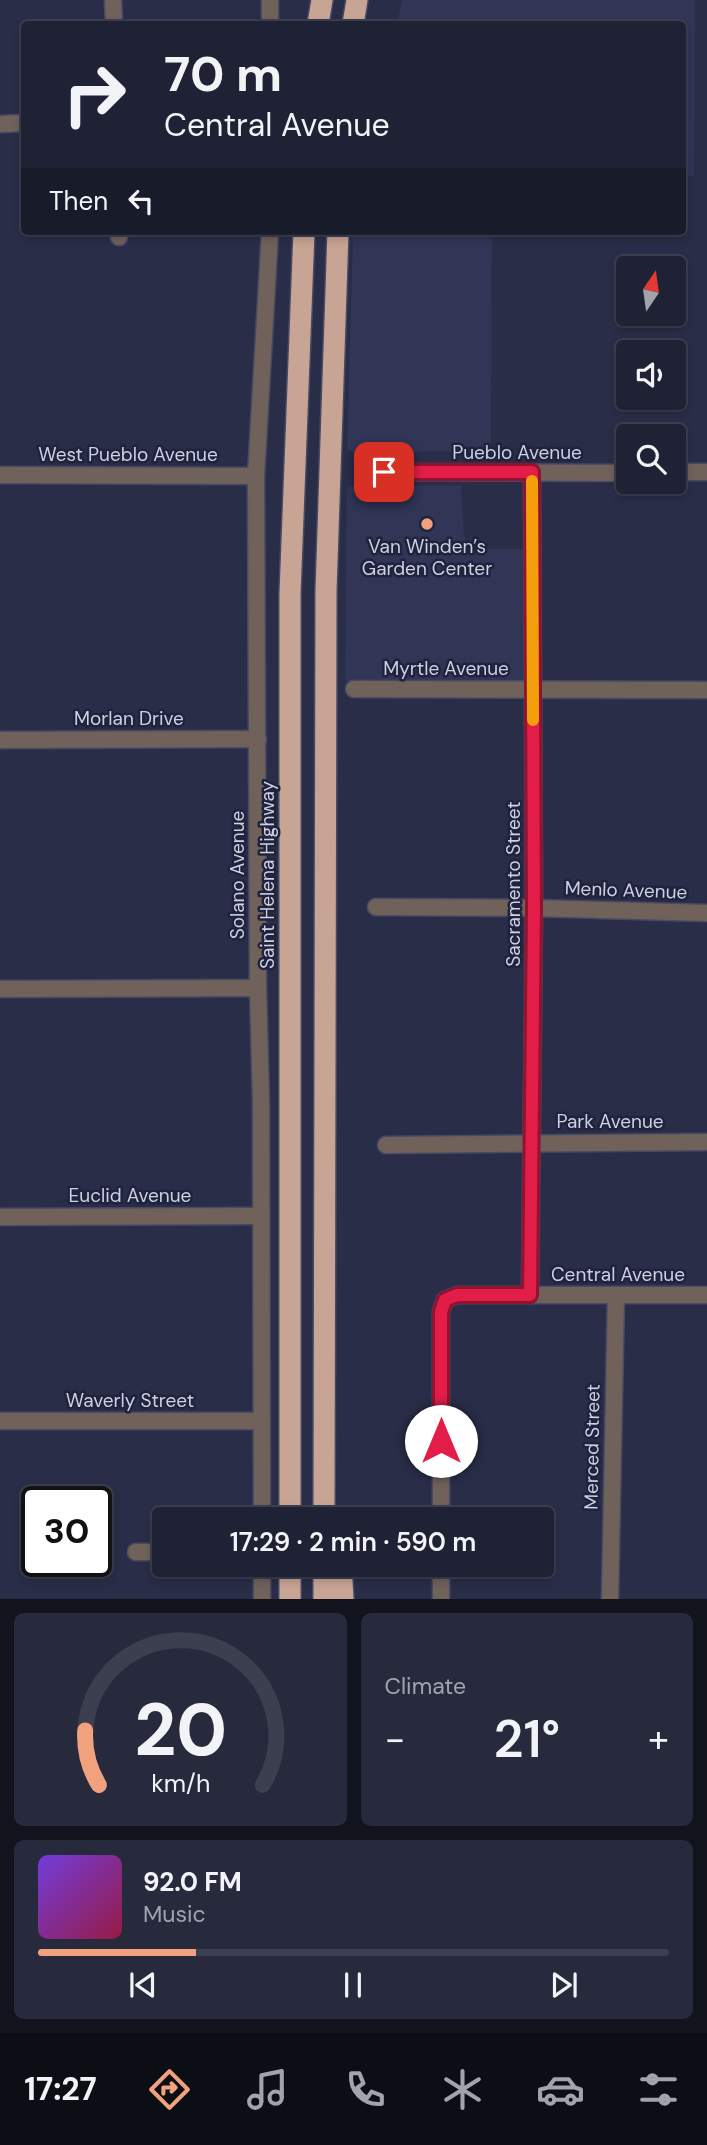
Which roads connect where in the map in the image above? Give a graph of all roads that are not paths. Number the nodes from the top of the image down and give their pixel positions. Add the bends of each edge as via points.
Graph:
1 (113, 0) edge
2 (270, 0) edge
3 (321, 0) edge
4 (357, 0) edge
5 (114, 21) edge
6 (270, 21) edge
7 (318, 21) edge
8 (354, 21) edge
9 (21, 123) edge
10 (0, 124) edge
11 (270, 235) edge
12 (303, 235) edge
13 (338, 235) edge
14 (364, 472) dead end
15 (532, 472) junction
16 (686, 472) edge
17 (707, 472) edge
18 (616, 473) edge
19 (0, 475) edge
20 (256, 476) junction
21 (533, 688) junction
22 (354, 689) dead end
23 (707, 690) edge
24 (258, 739) junction
25 (0, 740) edge
26 (376, 907) dead end
27 (534, 908) junction
28 (707, 913) edge
29 (258, 988) junction
30 (0, 989) edge
31 (531, 1142) junction
32 (707, 1142) edge
33 (386, 1145) dead end
34 (261, 1216) junction
35 (0, 1217) edge
36 (530, 1295) junction
37 (707, 1295) edge
38 (617, 1296) junction
39 (324, 1379) junction
40 (0, 1421) edge
41 (261, 1421) junction
42 (262, 1507) edge
43 (290, 1507) edge
44 (324, 1507) edge
45 (336, 1507) edge
46 (441, 1507) edge
47 (136, 1552) dead end
48 (152, 1552) edge
49 (262, 1577) edge
50 (290, 1577) edge
51 (324, 1577) edge
52 (341, 1577) edge
53 (441, 1577) edge
54 (262, 1599) edge
55 (290, 1599) edge
56 (324, 1599) edge
57 (342, 1599) edge
58 (441, 1599) edge
59 (610, 1599) edge

1 - 5 street
2 - 6 street
3 - 7 highway
4 - 8 highway
9 - 10 street
11 - 20 street, Solano Avenue
12 - 43 highway, Saint Helena Highway via 290,594
13 - 39 highway via 326,591
14 - 15 street, Pueblo Avenue
15 - 18 street, Pueblo Avenue
15 - 21 street, Sacramento Street
16 - 17 street
19 - 20 street, West Pueblo Avenue
20 - 24 street, Solano Avenue
21 - 22 street, Myrtle Avenue
21 - 23 street, Myrtle Avenue
21 - 27 street, Sacramento Street
24 - 25 street, Morlan Drive
24 - 29 street, Solano Avenue
26 - 27 street, Menlo Avenue
27 - 28 street, Menlo Avenue
27 - 31 street, Sacramento Street
29 - 30 street
29 - 34 street, Solano Avenue
31 - 32 street, Park Avenue
31 - 33 street, Park Avenue
31 - 36 street, Sacramento Street
34 - 35 street, Euclid Avenue
34 - 41 street, Solano Avenue
36 - 38 street, Central Avenue
36 - 46 street, Central Avenue via 457,1295 445,1300 441,1312
37 - 38 street, Central Avenue
38 - 59 street, Merced Street
39 - 44 highway
39 - 45 highway
40 - 41 street, Waverly Street
41 - 42 street, Solano Avenue
47 - 48 street
49 - 54 street
50 - 55 highway
51 - 56 highway
52 - 57 highway
53 - 58 street

